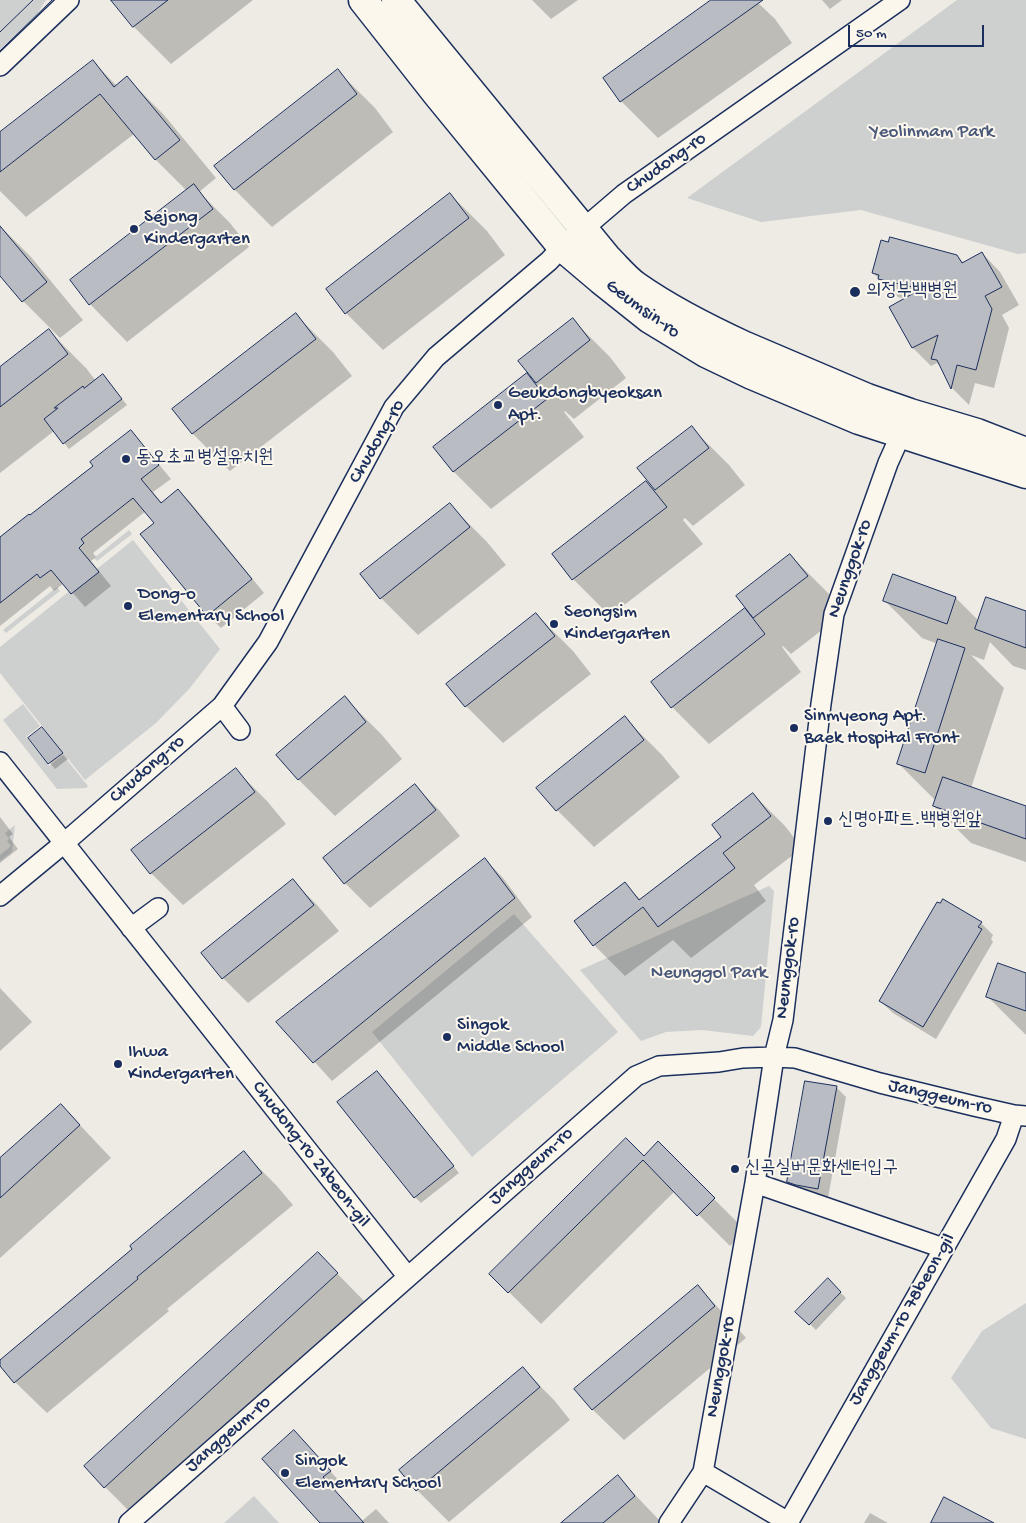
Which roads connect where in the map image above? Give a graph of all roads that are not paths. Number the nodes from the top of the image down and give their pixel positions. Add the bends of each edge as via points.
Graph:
1 (69, 0) edge
2 (363, 0) edge
3 (396, 0) edge
4 (900, 0) edge
5 (0, 66) edge
6 (584, 228) junction
7 (562, 247) junction
8 (906, 423) junction
9 (1026, 452) edge
10 (1026, 474) edge
11 (222, 706) junction
12 (240, 730) dead end
13 (0, 762) edge
14 (64, 844) junction
15 (0, 896) edge
16 (158, 908) dead end
17 (131, 928) junction
18 (774, 1057) junction
19 (1020, 1115) edge
20 (755, 1183) junction
21 (944, 1248) junction
22 (408, 1278) junction
23 (703, 1472) junction
24 (788, 1522) edge
25 (129, 1523) edge
26 (669, 1523) edge

1 - 5 street
2 - 7 main road, Geumsin-ro
3 - 6 main road, Geumsin-ro
4 - 6 street, Chudong-ro via 624,194
6 - 7 street, Chudong-ro
6 - 8 main road, Geumsin-ro via 614,266 634,285 658,300 729,339 867,398
7 - 8 main road, Geumsin-ro via 650,319 706,353 850,416
7 - 11 street, Chudong-ro via 436,357 394,407 268,642
8 - 9 main road, Geumsin-ro via 977,433
8 - 10 main road, Geumsin-ro
8 - 18 street, Neunggok-ro via 888,463 834,614 784,1020
11 - 12 street
11 - 14 street, Chudong-ro
13 - 14 street, Chudong-ro 24beon-gil
14 - 15 street, Chudong-ro
14 - 17 street, Chudong-ro 24beon-gil
16 - 17 street
17 - 22 street, Chudong-ro 24beon-gil
18 - 19 street, Janggeum-ro via 795,1058 880,1083
18 - 20 street, Neunggok-ro
18 - 22 street, Janggeum-ro via 659,1066 636,1076
19 - 21 street, Janggeum-ro 78beon-gil
20 - 21 street
20 - 23 street, Neunggok-ro
21 - 24 street, Janggeum-ro 78beon-gil
22 - 25 street, Janggeum-ro
23 - 24 street
23 - 26 street, Neunggok-ro

